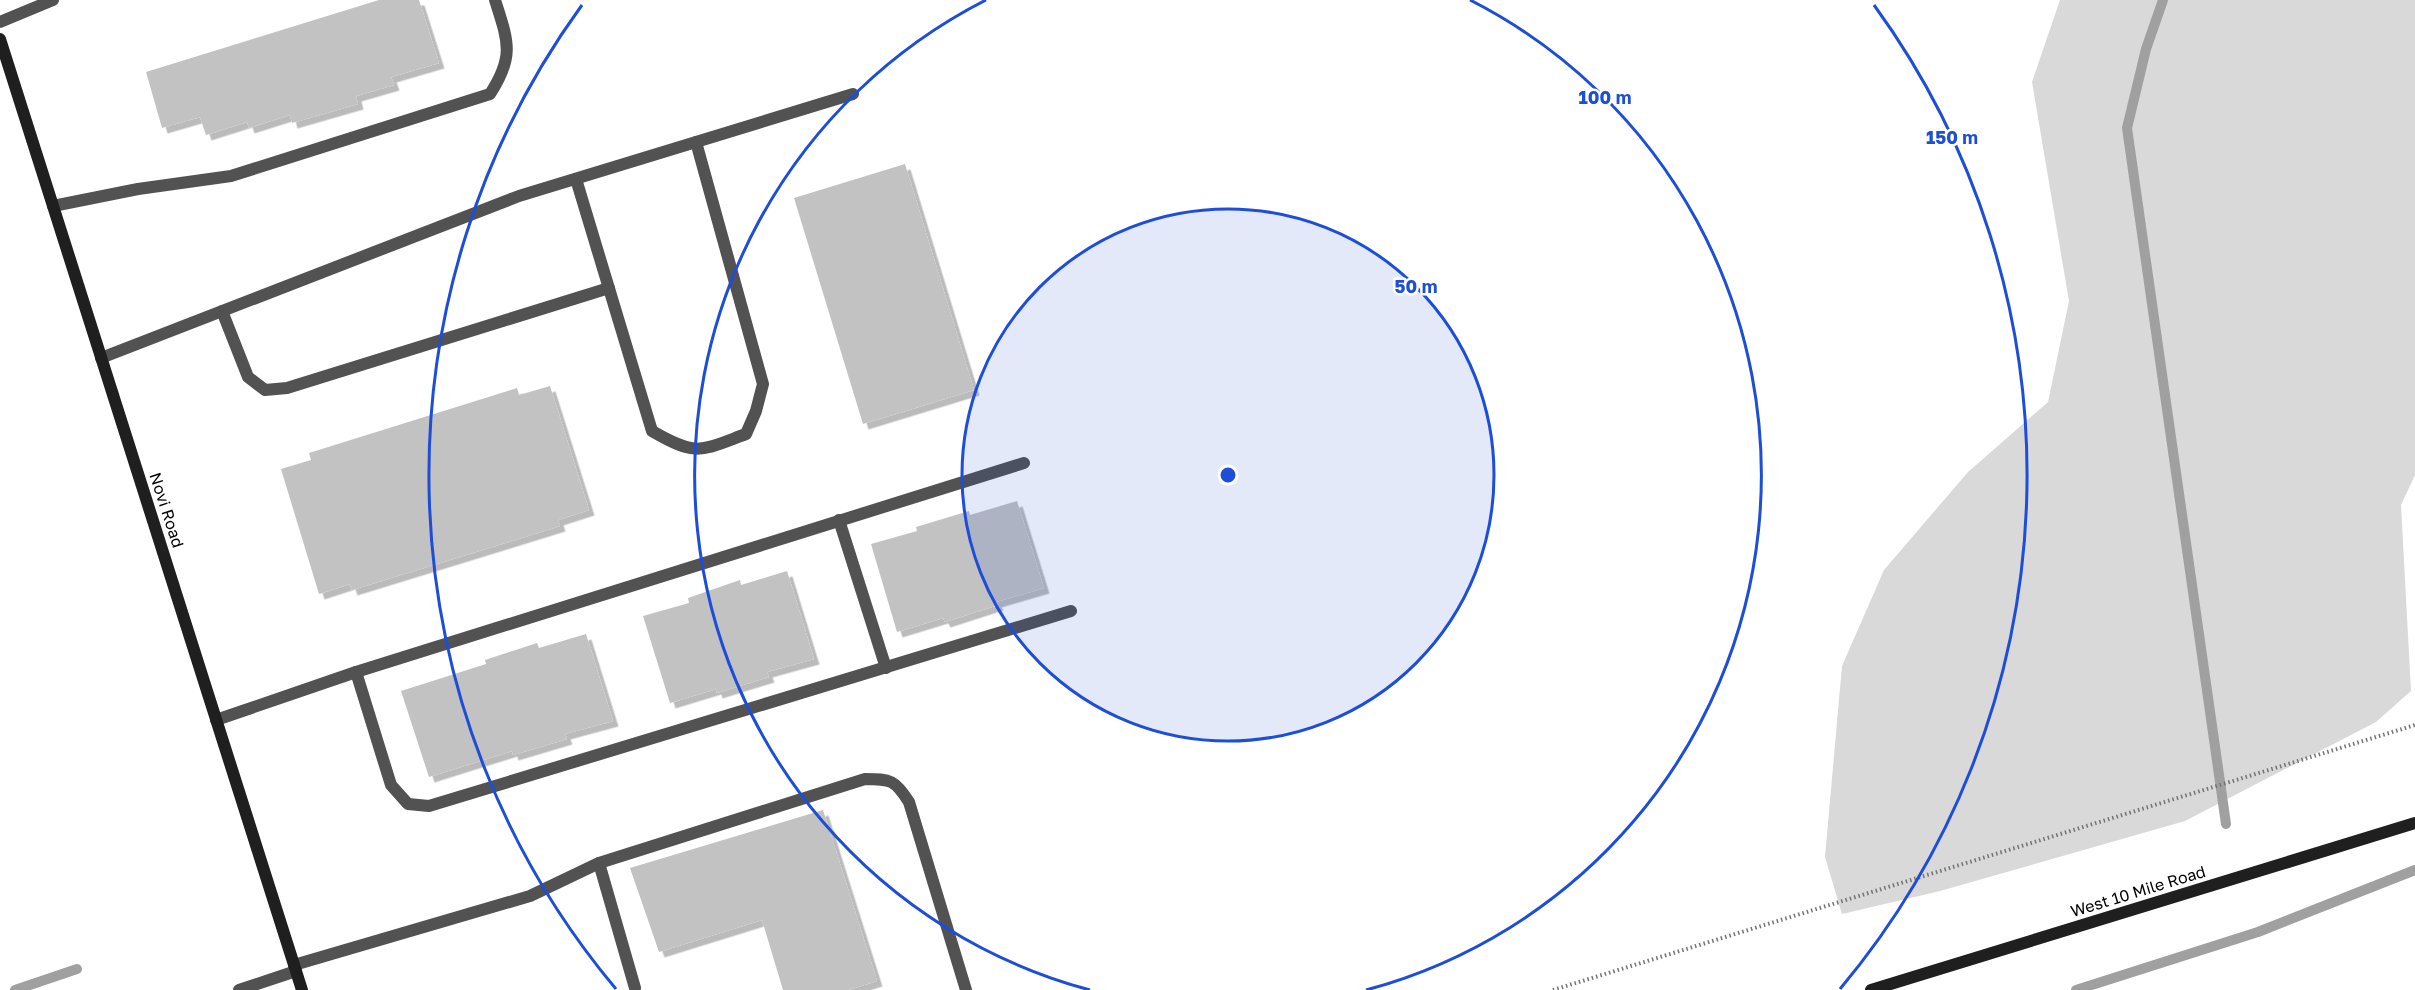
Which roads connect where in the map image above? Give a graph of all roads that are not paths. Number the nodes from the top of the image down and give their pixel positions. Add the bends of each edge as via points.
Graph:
1 (53, 0) edge
2 (495, 0) edge
3 (0, 22) edge
4 (0, 39) edge
5 (853, 94) dead end
6 (696, 142) junction
7 (576, 178) junction
8 (53, 206) junction
9 (609, 288) junction
10 (222, 311) junction
11 (101, 358) junction
12 (1024, 463) dead end
13 (839, 520) junction
14 (1071, 611) dead end
15 (886, 668) junction
16 (356, 672) junction
17 (216, 720) junction
18 (2415, 823) edge
19 (599, 863) junction
20 (295, 968) junction
21 (635, 989) edge
22 (239, 990) edge
23 (302, 990) edge
24 (966, 990) edge
25 (1871, 990) edge

1 - 3 lane
2 - 8 lane via 508,41 504,73 490,94 231,176
4 - 8 main road, Novi Road
5 - 6 lane
6 - 7 lane
6 - 9 lane via 763,384 746,434 702,450 677,446 652,431
7 - 9 lane
7 - 10 lane via 519,196
8 - 11 main road, Novi Road
9 - 10 lane via 287,388 265,390 248,376
10 - 11 lane
11 - 17 main road, Novi Road
12 - 13 lane
13 - 15 lane
13 - 16 lane
14 - 15 lane
15 - 16 lane via 429,806 408,804 391,785
16 - 17 lane
17 - 20 main road, Novi Road
18 - 25 main road, West 10 Mile Road
19 - 20 lane via 530,896
19 - 21 lane
19 - 24 lane via 865,779 886,779 898,785 909,802
20 - 22 lane
20 - 23 main road, Novi Road

